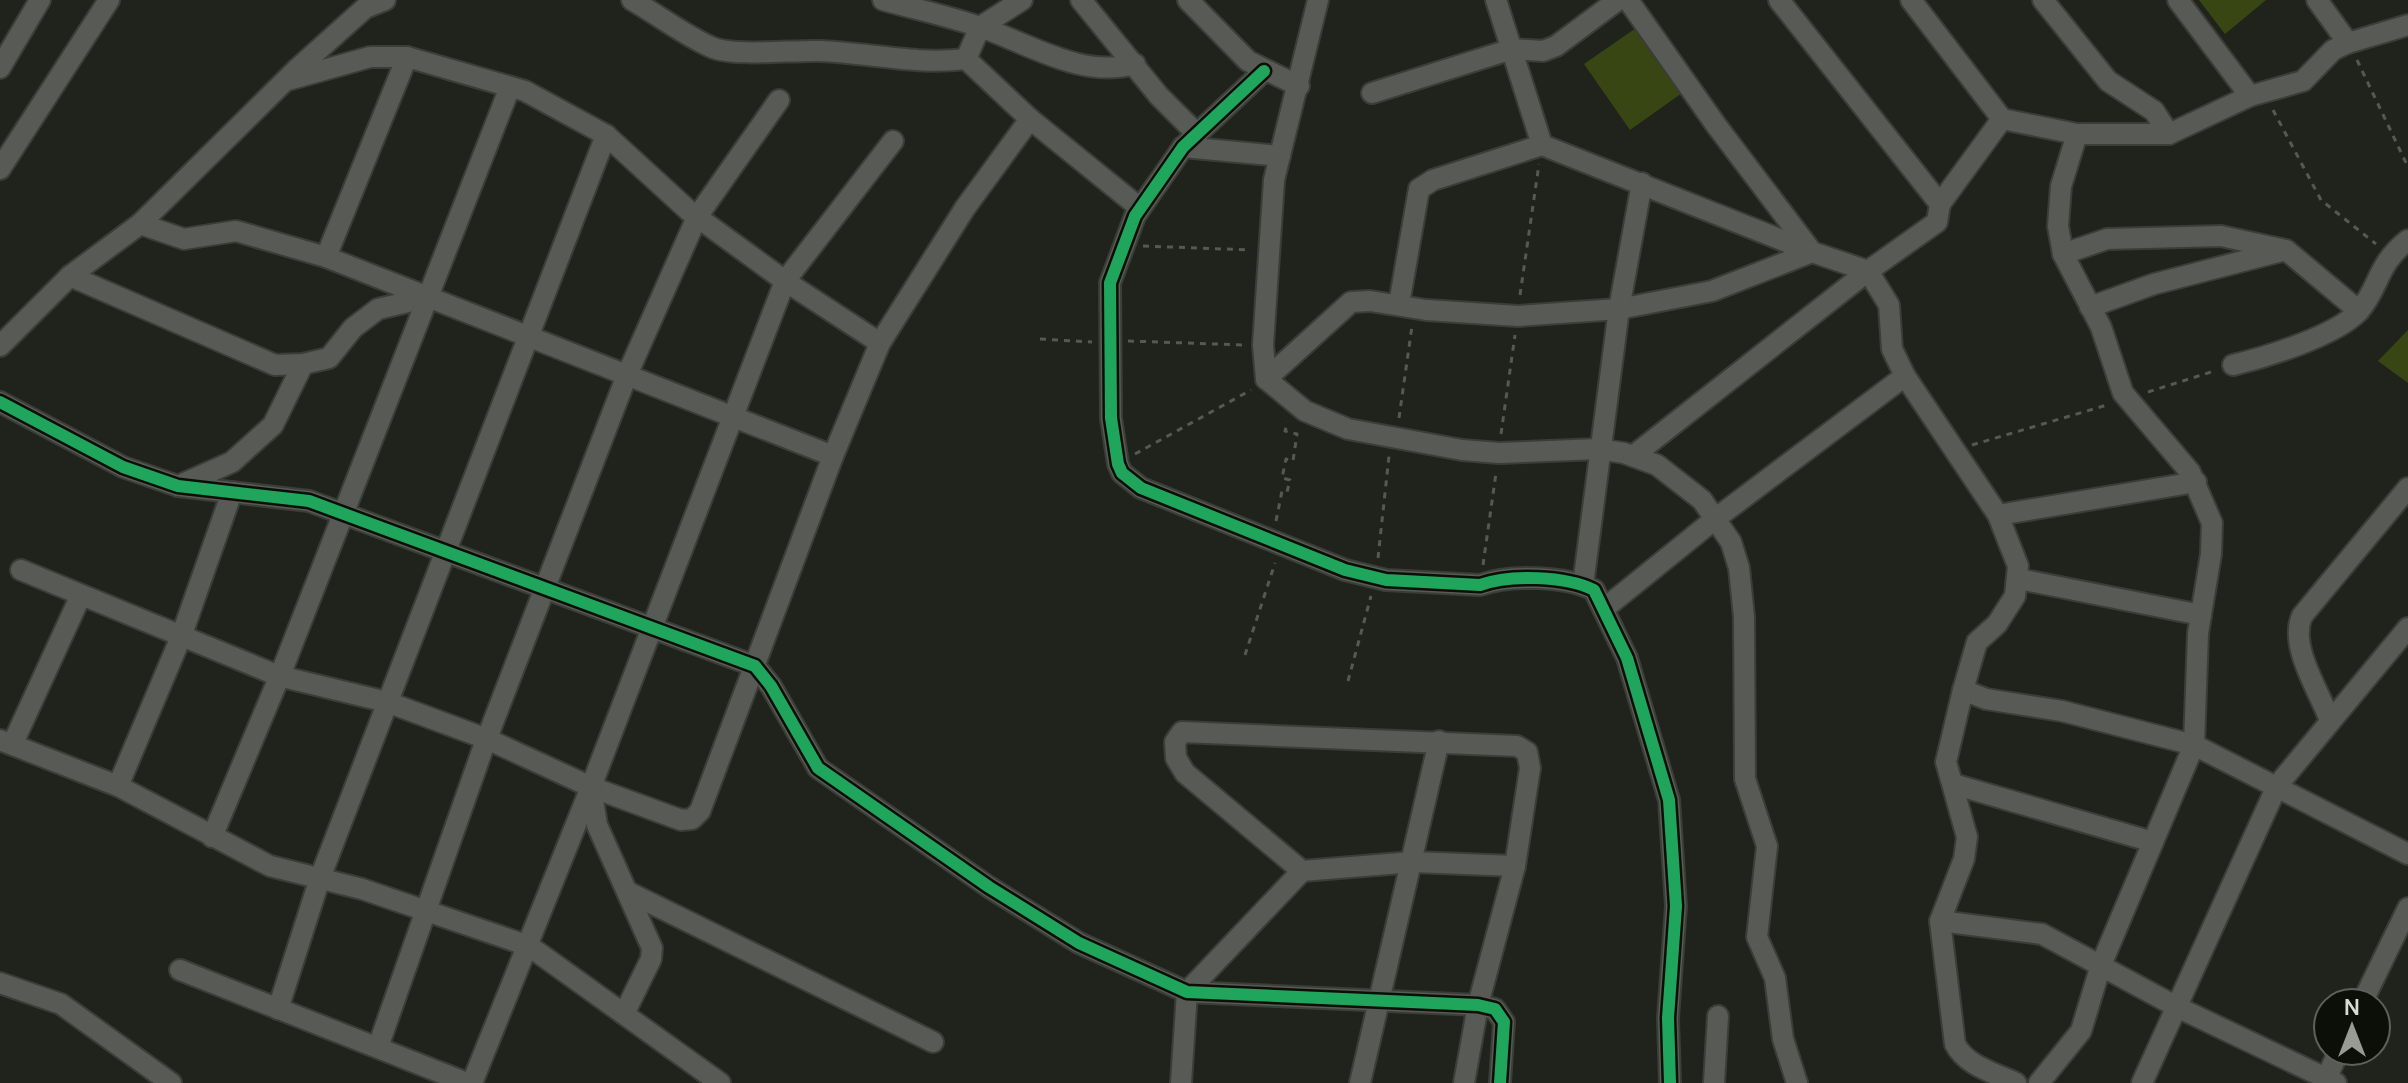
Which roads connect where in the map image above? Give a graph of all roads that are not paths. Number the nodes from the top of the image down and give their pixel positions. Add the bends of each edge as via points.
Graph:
1 (40, 0) edge
2 (109, 0) edge
3 (385, 0) edge
4 (632, 0) edge
5 (883, 0) edge
6 (1022, 0) edge
7 (1081, 0) edge
8 (1188, 0) edge
9 (1318, 0) edge
10 (1496, 0) edge
11 (1618, 0) edge
12 (1628, 0) edge
13 (1779, 0) edge
14 (1911, 0) edge
15 (2043, 0) edge
16 (2178, 0) edge
17 (2317, 0) edge
18 (2408, 25) edge
19 (980, 27) junction
20 (2348, 43) junction
21 (1512, 49) junction
22 (407, 57) junction
23 (966, 59) junction
24 (1135, 64) junction
25 (0, 68) edge
26 (1264, 71) junction
27 (288, 80) junction
28 (1299, 86) junction
29 (510, 87) junction
30 (1372, 93) dead end
31 (2257, 94) junction
32 (779, 100) dead end
33 (1030, 119) junction
34 (2002, 119) junction
35 (2077, 134) junction
36 (2169, 134) junction
37 (606, 135) junction
38 (1189, 140) junction
39 (893, 141) dead end
40 (1542, 145) junction
41 (1280, 156) junction
42 (0, 169) edge
43 (1642, 183) junction
44 (1940, 204) junction
45 (1140, 208) junction
46 (697, 217) junction
47 (140, 224) junction
48 (2408, 240) edge
49 (2286, 250) junction
50 (1812, 252) junction
51 (2063, 254) junction
52 (326, 257) junction
53 (1868, 271) junction
54 (70, 276) junction
55 (785, 281) junction
56 (429, 297) junction
57 (2090, 307) junction
58 (1619, 309) junction
59 (1406, 311) junction
60 (2359, 311) junction
61 (528, 336) junction
62 (880, 343) junction
63 (0, 346) edge
64 (303, 364) junction
65 (2233, 365) road end
66 (627, 375) junction
67 (1905, 376) junction
68 (1260, 384) junction
69 (0, 402) edge
70 (733, 417) junction
71 (1598, 449) junction
72 (833, 456) junction
73 (1633, 456) junction
74 (2196, 482) junction
75 (178, 486) junction
76 (2408, 488) edge
77 (232, 492) junction
78 (342, 513) junction
79 (1998, 515) junction
80 (1715, 519) junction
81 (445, 551) junction
82 (21, 570) dead end
83 (2019, 579) junction
84 (1583, 585) junction
85 (545, 588) junction
86 (81, 595) junction
87 (1605, 608) junction
88 (2201, 615) junction
89 (653, 628) junction
90 (2408, 628) edge
91 (181, 637) junction
92 (755, 666) junction
93 (279, 676) junction
94 (1963, 690) junction
95 (387, 702) junction
96 (2329, 718) junction
97 (487, 739) junction
98 (6, 741) edge
99 (1439, 741) junction
100 (2194, 745) junction
101 (1953, 784) junction
102 (118, 786) junction
103 (2277, 786) junction
104 (591, 787) junction
105 (212, 837) junction
106 (2153, 842) junction
107 (2408, 854) edge
108 (1413, 862) junction
109 (1515, 866) junction
110 (1302, 871) junction
111 (320, 878) junction
112 (628, 892) junction
113 (2408, 908) edge
114 (426, 910) junction
115 (1940, 921) junction
116 (529, 946) junction
117 (2101, 965) junction
118 (180, 970) dead end
119 (0, 983) edge
120 (2370, 987) edge
121 (1187, 992) junction
122 (1380, 1000) junction
123 (1478, 1005) junction
124 (2177, 1007) junction
125 (278, 1009) junction
126 (624, 1014) junction
127 (1718, 1016) dead end
128 (933, 1042) dead end
129 (378, 1047) junction
130 (2329, 1081) edge
131 (171, 1083) edge
132 (470, 1083) edge
133 (720, 1083) edge
134 (1181, 1083) edge
135 (1360, 1083) edge
136 (1464, 1083) edge
137 (1500, 1083) edge
138 (1670, 1083) edge
139 (1714, 1083) edge
140 (1797, 1083) edge
141 (2016, 1083) edge
142 (2039, 1083) edge
143 (2142, 1083) edge

1 - 25 street
2 - 42 street
3 - 27 street via 365,8
4 - 23 street via 711,48 729,52 843,52 935,63
5 - 19 street
6 - 19 street
7 - 24 street
8 - 26 street via 1238,53
9 - 28 street
10 - 21 street
11 - 21 street via 1556,46 1543,51
12 - 50 street
13 - 44 street
14 - 34 street
15 - 36 street via 2108,81 2154,111
16 - 31 street
17 - 20 street
18 - 20 street
19 - 23 street
19 - 24 street via 1092,68
20 - 31 street via 2333,50 2303,81
21 - 30 street
21 - 40 street
22 - 27 street via 370,57
22 - 29 street
22 - 52 street
23 - 33 street
24 - 38 street
26 - 28 street
26 - 38 street
27 - 47 street
28 - 41 street
29 - 37 street
29 - 56 street
31 - 36 street
32 - 46 street
33 - 45 street
33 - 62 street via 965,208
34 - 35 street
34 - 44 street
35 - 36 street
35 - 51 street via 2061,186 2058,226
37 - 46 street
37 - 61 street
38 - 41 street
38 - 45 street
39 - 55 street
40 - 43 street
40 - 59 street via 1419,189
41 - 68 street
43 - 50 street
43 - 58 street
44 - 53 street via 1937,222
45 - 84 street via 1108,293 1112,438 1122,473 1133,484 1345,570 1386,580
46 - 55 street
46 - 66 street
47 - 52 street via 184,239 236,231
47 - 54 street
48 - 60 street via 2389,255
49 - 51 street via 2221,236 2173,235 2107,239
49 - 57 street via 2154,284
49 - 60 street
50 - 53 street
50 - 58 street via 1712,291
51 - 57 street
52 - 56 street
53 - 67 street via 1889,305 1892,349
53 - 73 street
54 - 63 street
54 - 64 street via 275,365
55 - 62 street
55 - 70 street
56 - 61 street
56 - 64 street via 378,309 353,328 329,358
56 - 78 street
57 - 74 street via 2123,393
58 - 59 street via 1518,316
58 - 71 street
59 - 68 street via 1351,302
60 - 65 street via 2277,354
61 - 66 street
61 - 81 street
62 - 72 street
64 - 75 street via 273,425 232,462
66 - 70 street
66 - 85 street
67 - 79 street
67 - 80 street
68 - 71 street via 1305,411 1396,441 1499,453
69 - 75 street via 123,467
70 - 72 street
70 - 89 street
71 - 73 street
71 - 84 street
72 - 92 street
73 - 80 street via 1677,477
74 - 79 street
74 - 88 street via 2213,537
75 - 77 street
76 - 96 street via 2297,627 2298,642
77 - 78 street via 309,501
77 - 91 street
78 - 81 street
78 - 93 street
79 - 83 street via 2015,551
80 - 87 street
80 - 140 street via 1731,542 1743,605 1745,779 1767,846 1757,937 1775,978 1783,1039
81 - 85 street
81 - 95 street
82 - 86 street
83 - 88 street
83 - 94 street via 1997,624 1977,642
84 - 87 street via 1594,590
85 - 89 street
85 - 97 street
86 - 91 street
86 - 98 street
87 - 138 street via 1627,658 1669,800 1676,906 1668,1018
88 - 100 street
89 - 92 street
89 - 104 street
90 - 96 street
91 - 93 street
91 - 102 street
92 - 104 street via 700,811 692,819 681,820
92 - 121 street via 818,768 1079,943
93 - 95 street
93 - 105 street
94 - 100 street
94 - 101 street via 1946,762
95 - 97 street
95 - 111 street
96 - 103 street
97 - 104 street
97 - 114 street
98 - 102 street
99 - 108 street
99 - 109 street via 1517,746 1527,752 1530,768
99 - 110 street via 1182,732 1175,742 1176,758 1185,773
100 - 103 street
100 - 106 street
101 - 106 street
101 - 115 street via 1967,837
102 - 105 street
103 - 107 street
103 - 124 street
104 - 112 street via 597,825
104 - 116 street
105 - 111 street via 270,866
106 - 117 street
108 - 109 street
108 - 110 street
108 - 122 street
109 - 123 street
110 - 121 street
111 - 114 street
111 - 125 street
112 - 126 street via 652,948
112 - 128 street
113 - 120 street
114 - 116 street
114 - 129 street
115 - 117 street via 2042,934
115 - 141 street via 1960,1055
116 - 126 street
116 - 132 street
117 - 124 street
117 - 142 street via 2081,1031
118 - 125 street
119 - 131 street via 61,1004
121 - 122 street
121 - 134 street
122 - 123 street
122 - 135 street
123 - 136 street
123 - 137 street via 1495,1009 1504,1022
124 - 130 street
124 - 143 street
125 - 129 street
126 - 133 street
127 - 139 street
129 - 132 street

